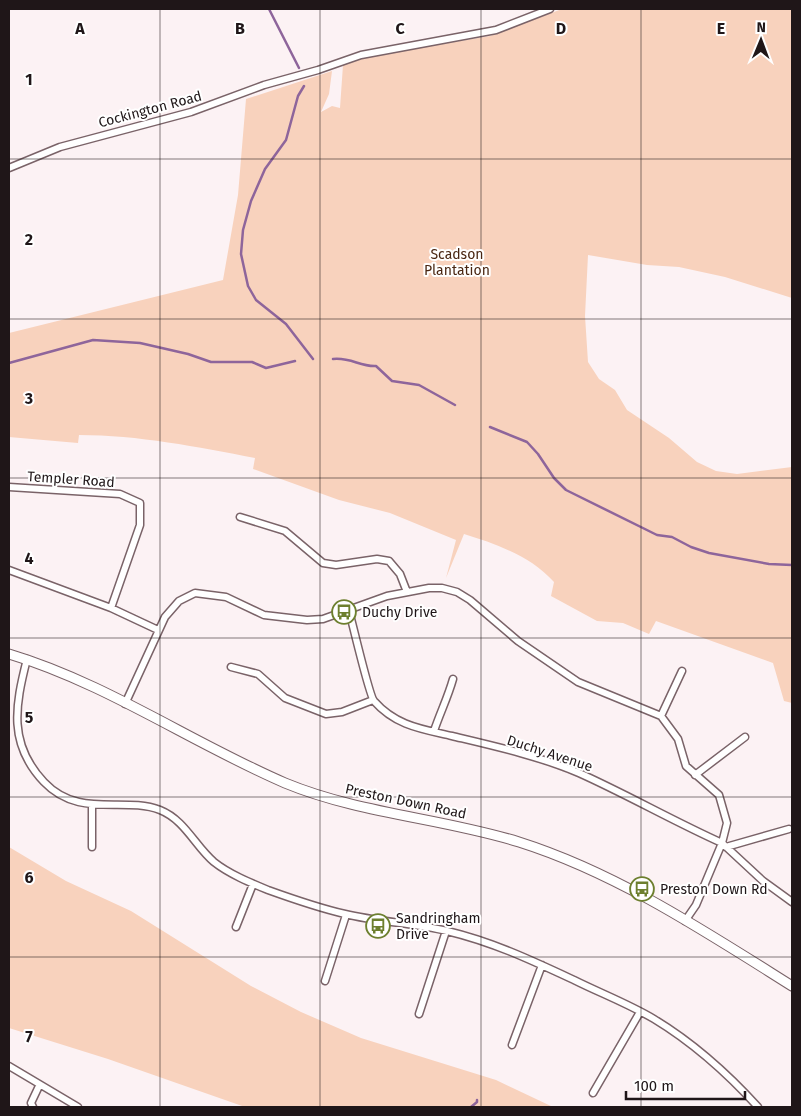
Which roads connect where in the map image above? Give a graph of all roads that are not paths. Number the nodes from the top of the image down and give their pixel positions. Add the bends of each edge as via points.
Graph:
1 (550, 9) edge
2 (9, 168) edge
3 (9, 488) edge
4 (240, 517) dead end
5 (9, 570) edge
6 (407, 592) junction
7 (111, 608) junction
8 (349, 611) junction
9 (158, 630) junction
10 (9, 654) edge
11 (27, 659) junction
12 (231, 667) dead end
13 (682, 671) dead end
14 (454, 679) dead end
15 (373, 700) junction
16 (125, 704) junction
17 (661, 716) junction
18 (434, 731) junction
19 (745, 737) dead end
20 (695, 775) junction
21 (92, 805) junction
22 (789, 829) dead end
23 (724, 845) junction
24 (92, 847) dead end
25 (253, 884) junction
26 (792, 902) edge
27 (346, 915) junction
28 (686, 921) junction
29 (236, 927) dead end
30 (446, 931) junction
31 (542, 965) junction
32 (325, 981) dead end
33 (792, 986) edge
34 (640, 1012) junction
35 (419, 1014) dead end
36 (512, 1045) dead end
37 (9, 1066) edge
38 (39, 1086) junction
39 (593, 1093) dead end
40 (33, 1107) edge
41 (78, 1107) edge
42 (758, 1107) edge

1 - 2 street, Cockington Road via 505,28 361,55 191,112 60,147
3 - 7 street, Templer Road via 120,494 140,503 140,525
4 - 6 street via 285,531 323,563 389,561 400,574
5 - 7 street
6 - 8 street
6 - 17 street via 429,588 457,592 556,669 578,682
7 - 9 street
8 - 9 street via 323,619 288,618 264,614 226,597 195,594 179,601
8 - 15 street
9 - 16 street
10 - 11 street, Preston Down Road
11 - 16 street, Preston Down Road
11 - 21 street via 18,694 20,747 27,762 46,784 77,801
12 - 15 street via 258,674 285,698 326,714 342,712
13 - 17 street
14 - 18 street
15 - 18 street, Duchy Avenue via 392,718 408,726
16 - 28 street, Preston Down Road via 285,782 327,798 482,832 543,851 594,872
17 - 20 street via 678,739 686,766
18 - 23 street, Duchy Avenue via 578,773
19 - 20 street
20 - 23 street via 719,795 727,823
21 - 24 street
21 - 25 street via 160,810 186,829 214,862
22 - 23 street
23 - 26 street
23 - 28 street
25 - 27 street
25 - 29 street
27 - 30 street
27 - 32 street
28 - 33 street, Preston Down Road
30 - 31 street via 518,953
30 - 35 street
31 - 34 street
31 - 36 street
34 - 39 street
34 - 42 street via 689,1043
37 - 38 street
38 - 40 street
38 - 41 street

